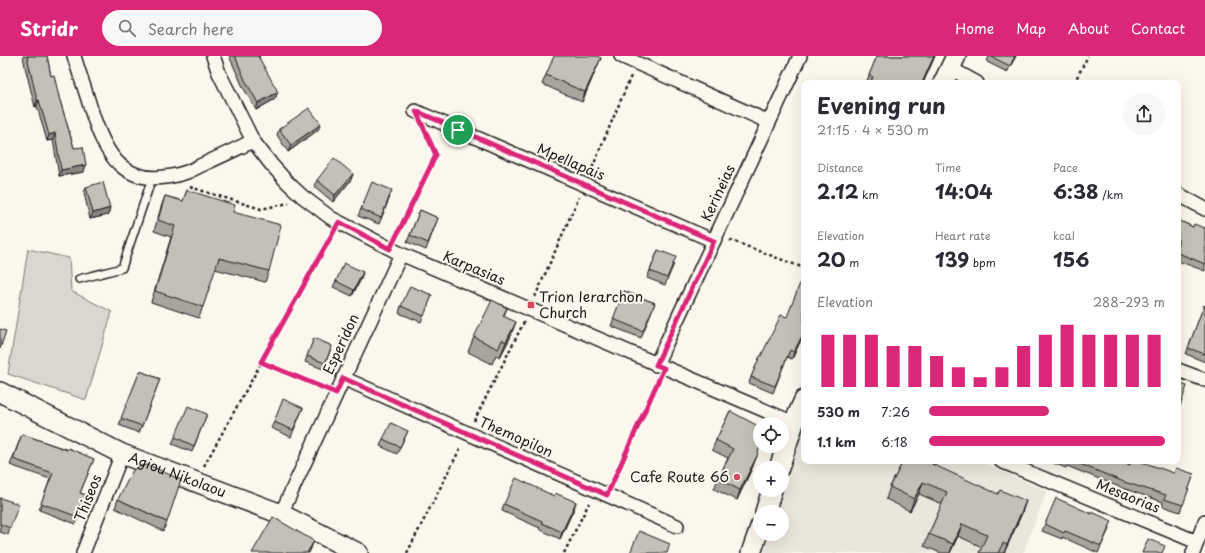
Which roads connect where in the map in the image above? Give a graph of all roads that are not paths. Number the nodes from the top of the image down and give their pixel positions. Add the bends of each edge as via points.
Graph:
1 (74, 56) edge
2 (213, 56) edge
3 (621, 56) edge
4 (800, 56) edge
5 (950, 69) edge
6 (971, 80) edge
7 (416, 111) road end
8 (769, 122) junction
9 (253, 141) junction
10 (152, 178) junction
11 (1181, 195) edge
12 (1204, 206) edge
13 (715, 238) junction
14 (396, 251) junction
15 (79, 279) dead end
16 (660, 367) junction
17 (1181, 371) edge
18 (343, 378) junction
19 (1205, 380) edge
20 (1, 396) edge
21 (801, 407) edge
22 (794, 423) junction
23 (122, 454) junction
24 (781, 461) edge
25 (1009, 464) edge
26 (281, 514) junction
27 (1205, 521) edge
28 (677, 526) dead end
29 (755, 541) edge
30 (1195, 547) edge
31 (83, 553) edge
32 (358, 553) edge
33 (751, 553) edge

1 - 10 street via 97,128 109,153 127,171
2 - 9 street, Karpasias
3 - 8 street
4 - 8 street, Kerineias
5 - 6 street
7 - 13 street, Mpellapais
8 - 13 street, Kerineias
9 - 10 street via 184,173
9 - 14 street, Karpasias via 271,164 306,199 339,222
10 - 15 lane via 122,268
11 - 12 street
13 - 16 street, Kerineias
14 - 16 street, Karpasias
14 - 18 street, Esperidon
16 - 22 street, Karpasias
17 - 19 street
18 - 26 street, Esperidon
18 - 28 street, Themopilon
20 - 23 street, Agiou Nikolaou
21 - 22 street
22 - 24 street
23 - 26 street, Agiou Nikolaou
23 - 31 street, Thiseos
25 - 30 street, Mesaorias
26 - 32 street, Agiou Nikolaou
27 - 30 street
29 - 33 street

